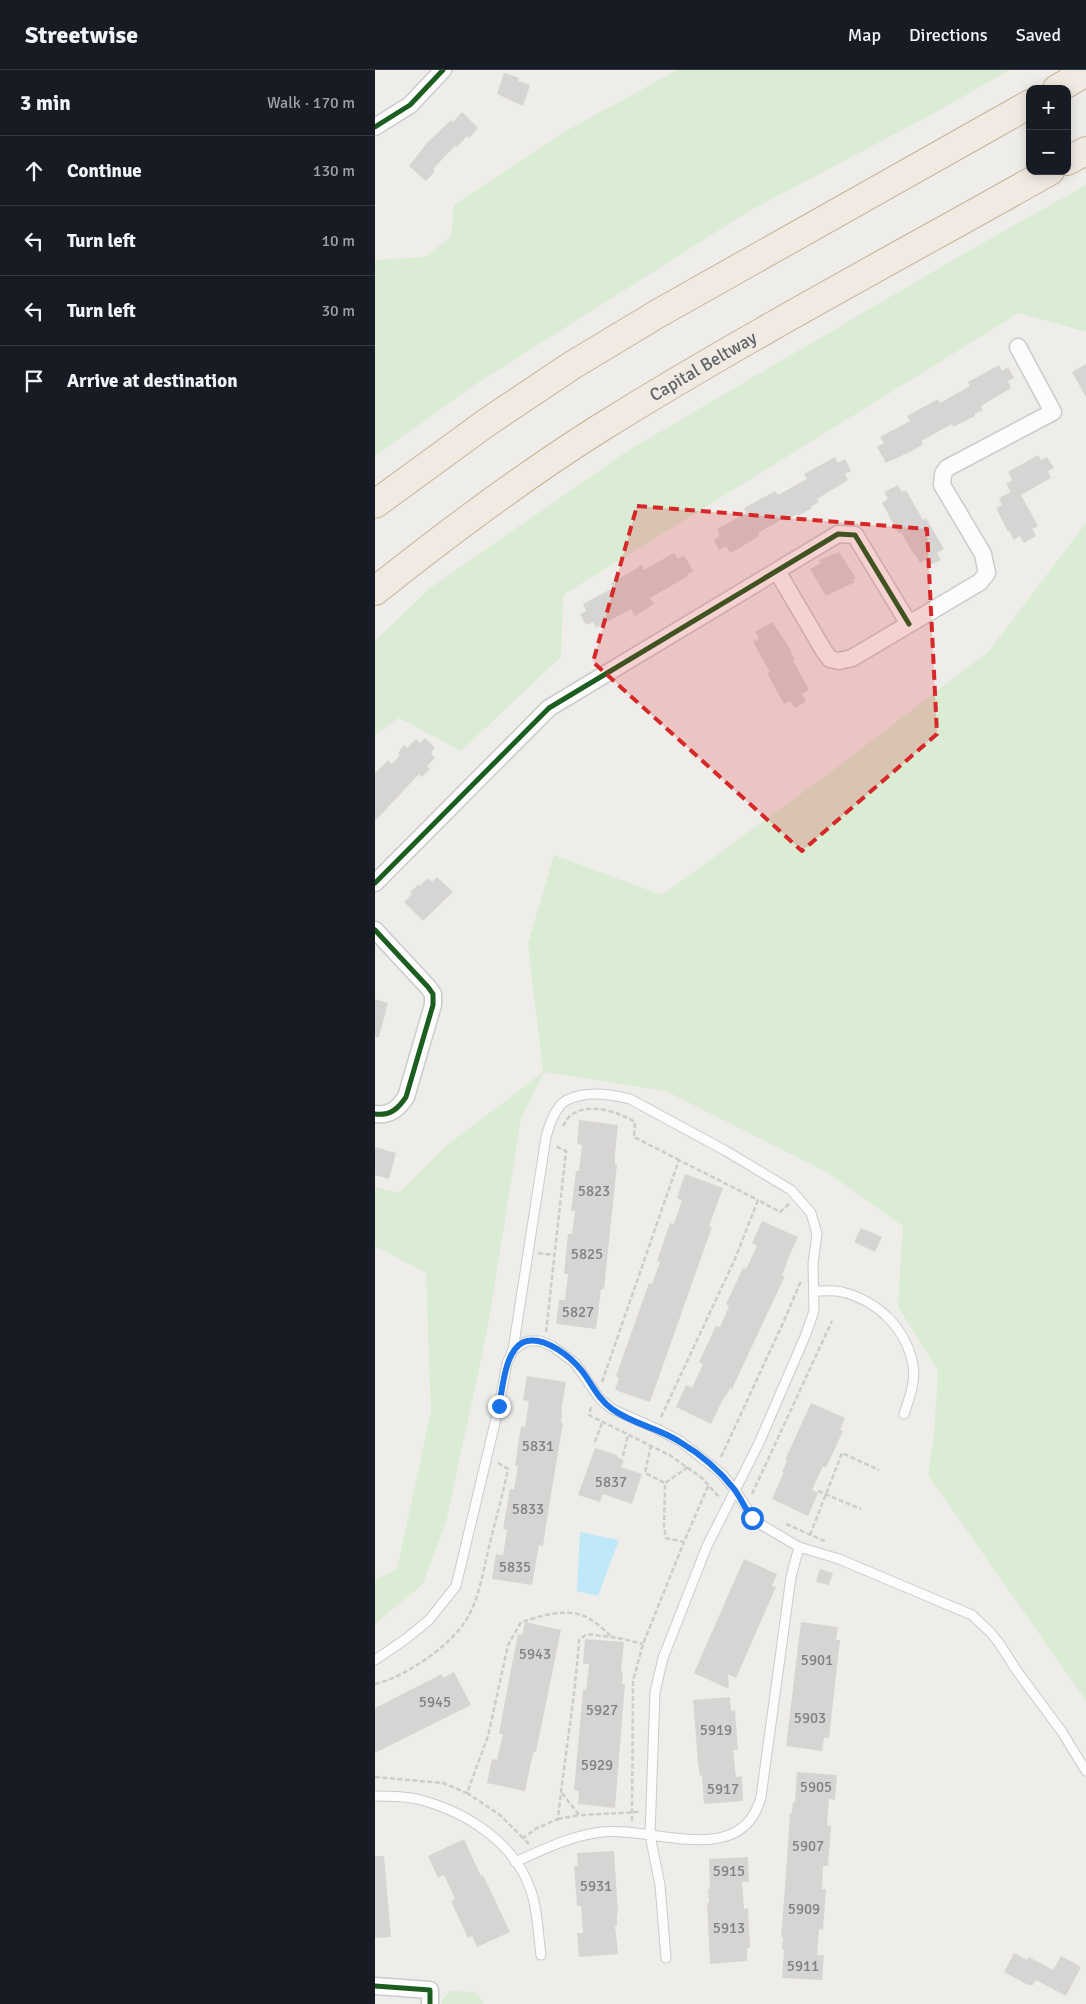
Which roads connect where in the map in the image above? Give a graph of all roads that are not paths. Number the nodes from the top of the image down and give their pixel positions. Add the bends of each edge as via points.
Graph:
1 (443, 70) edge
2 (1086, 72) edge
3 (1064, 85) edge
4 (1026, 106) edge
5 (375, 127) edge
6 (1086, 151) edge
7 (1071, 160) edge
8 (1043, 175) edge
9 (1018, 347) dead end
10 (375, 504) edge
11 (777, 571) junction
12 (375, 591) edge
13 (909, 624) junction
14 (375, 884) edge
15 (375, 930) edge
16 (375, 1114) edge
17 (815, 1291) junction
18 (513, 1350) junction
19 (904, 1414) dead end
20 (735, 1490) junction
21 (799, 1546) junction
22 (375, 1660) edge
23 (1086, 1772) edge
24 (375, 1796) edge
25 (650, 1835) junction
26 (515, 1862) junction
27 (541, 1955) dead end
28 (666, 1958) dead end
29 (375, 1986) edge
30 (430, 1997) edge

1 - 5 street via 410,105
2 - 3 highway
4 - 10 highway via 571,366
6 - 7 highway
8 - 12 highway, Capital Beltway via 689,374 604,426 444,536
9 - 13 street via 1053,412 947,468 942,485 983,554 987,573 980,582
11 - 13 street via 830,659 852,658
11 - 13 street via 838,534 855,534
11 - 14 street via 549,708
15 - 16 street via 433,994 433,1005 406,1097 393,1112
17 - 18 lane via 815,1224 805,1204 791,1190 630,1099 601,1094 577,1097 560,1106 545,1137
17 - 19 lane via 840,1291 867,1301 892,1320 906,1343 913,1366 913,1386
17 - 20 lane via 814,1311 806,1334 759,1444
18 - 20 lane via 527,1341 540,1341 552,1346 575,1363 600,1399 612,1410 680,1442 722,1474
18 - 22 lane via 507,1363 456,1586 429,1620
20 - 21 lane via 755,1521
20 - 25 lane via 707,1546 658,1676
21 - 23 lane via 839,1559 972,1615 999,1643
21 - 25 lane via 791,1577 761,1797 753,1818 736,1833 724,1837 677,1840
24 - 26 lane via 416,1799 457,1814 498,1841
25 - 26 lane via 601,1832 576,1838
25 - 28 lane via 660,1885
26 - 27 lane via 531,1890
29 - 30 street

